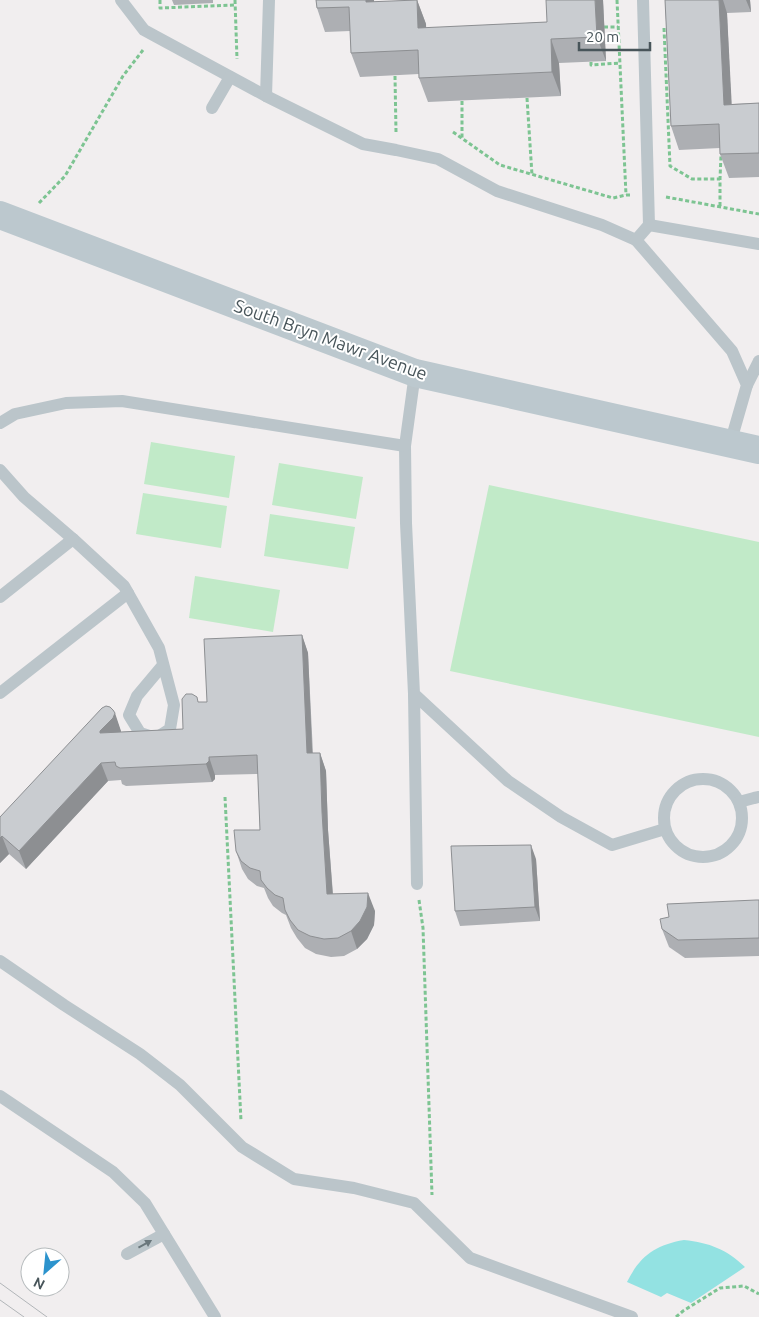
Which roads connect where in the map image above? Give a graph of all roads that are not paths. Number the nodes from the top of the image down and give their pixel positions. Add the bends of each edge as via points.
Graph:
1 (121, 0) edge
2 (269, 0) edge
3 (643, 0) edge
4 (234, 79) junction
5 (266, 96) junction
6 (212, 108) dead end
7 (12, 219) edge
8 (649, 225) junction
9 (636, 240) junction
10 (759, 244) edge
11 (759, 361) edge
12 (415, 373) junction
13 (747, 385) junction
14 (0, 422) edge
15 (730, 444) junction
16 (405, 446) junction
17 (759, 450) edge
18 (0, 470) edge
19 (5, 485) edge
20 (74, 539) junction
21 (128, 593) junction
22 (0, 597) edge
23 (163, 665) junction
24 (0, 693) edge
25 (414, 694) junction
26 (759, 797) edge
27 (739, 802) junction
28 (665, 829) junction
29 (417, 884) road end
30 (0, 961) edge
31 (0, 1096) edge
32 (164, 1234) junction
33 (127, 1254) dead end
34 (215, 1317) edge
35 (632, 1317) edge

1 - 4 lane via 144,30
2 - 5 lane
3 - 8 lane
4 - 5 lane
4 - 6 lane
5 - 9 lane via 363,144 438,159 497,191 602,225
7 - 12 main road, South Bryn Mawr Avenue
8 - 9 lane
8 - 10 lane
9 - 13 lane via 732,351
11 - 13 lane
12 - 15 main road, South Bryn Mawr Avenue
12 - 16 lane
13 - 15 lane
14 - 16 lane via 15,414 66,403 122,401
15 - 17 main road, South Bryn Mawr Avenue
16 - 25 lane
18 - 19 lane
19 - 20 lane
20 - 21 lane
20 - 22 lane
21 - 23 lane via 158,648
21 - 24 lane
23 - 23 lane via 174,706 170,729 156,738 140,733 129,715 137,696
25 - 28 lane via 508,781 561,817 612,845
25 - 29 lane
26 - 27 lane
27 - 28 lane via 721,783 708,779 683,784 666,804 663,816
27 - 28 lane via 741,827 728,849 717,855 691,856 670,841
30 - 35 lane via 140,1054 180,1085 242,1147 294,1179 354,1188 414,1203 470,1258
31 - 32 lane via 113,1172 145,1203
33 -> 32 lane
32 - 34 lane

